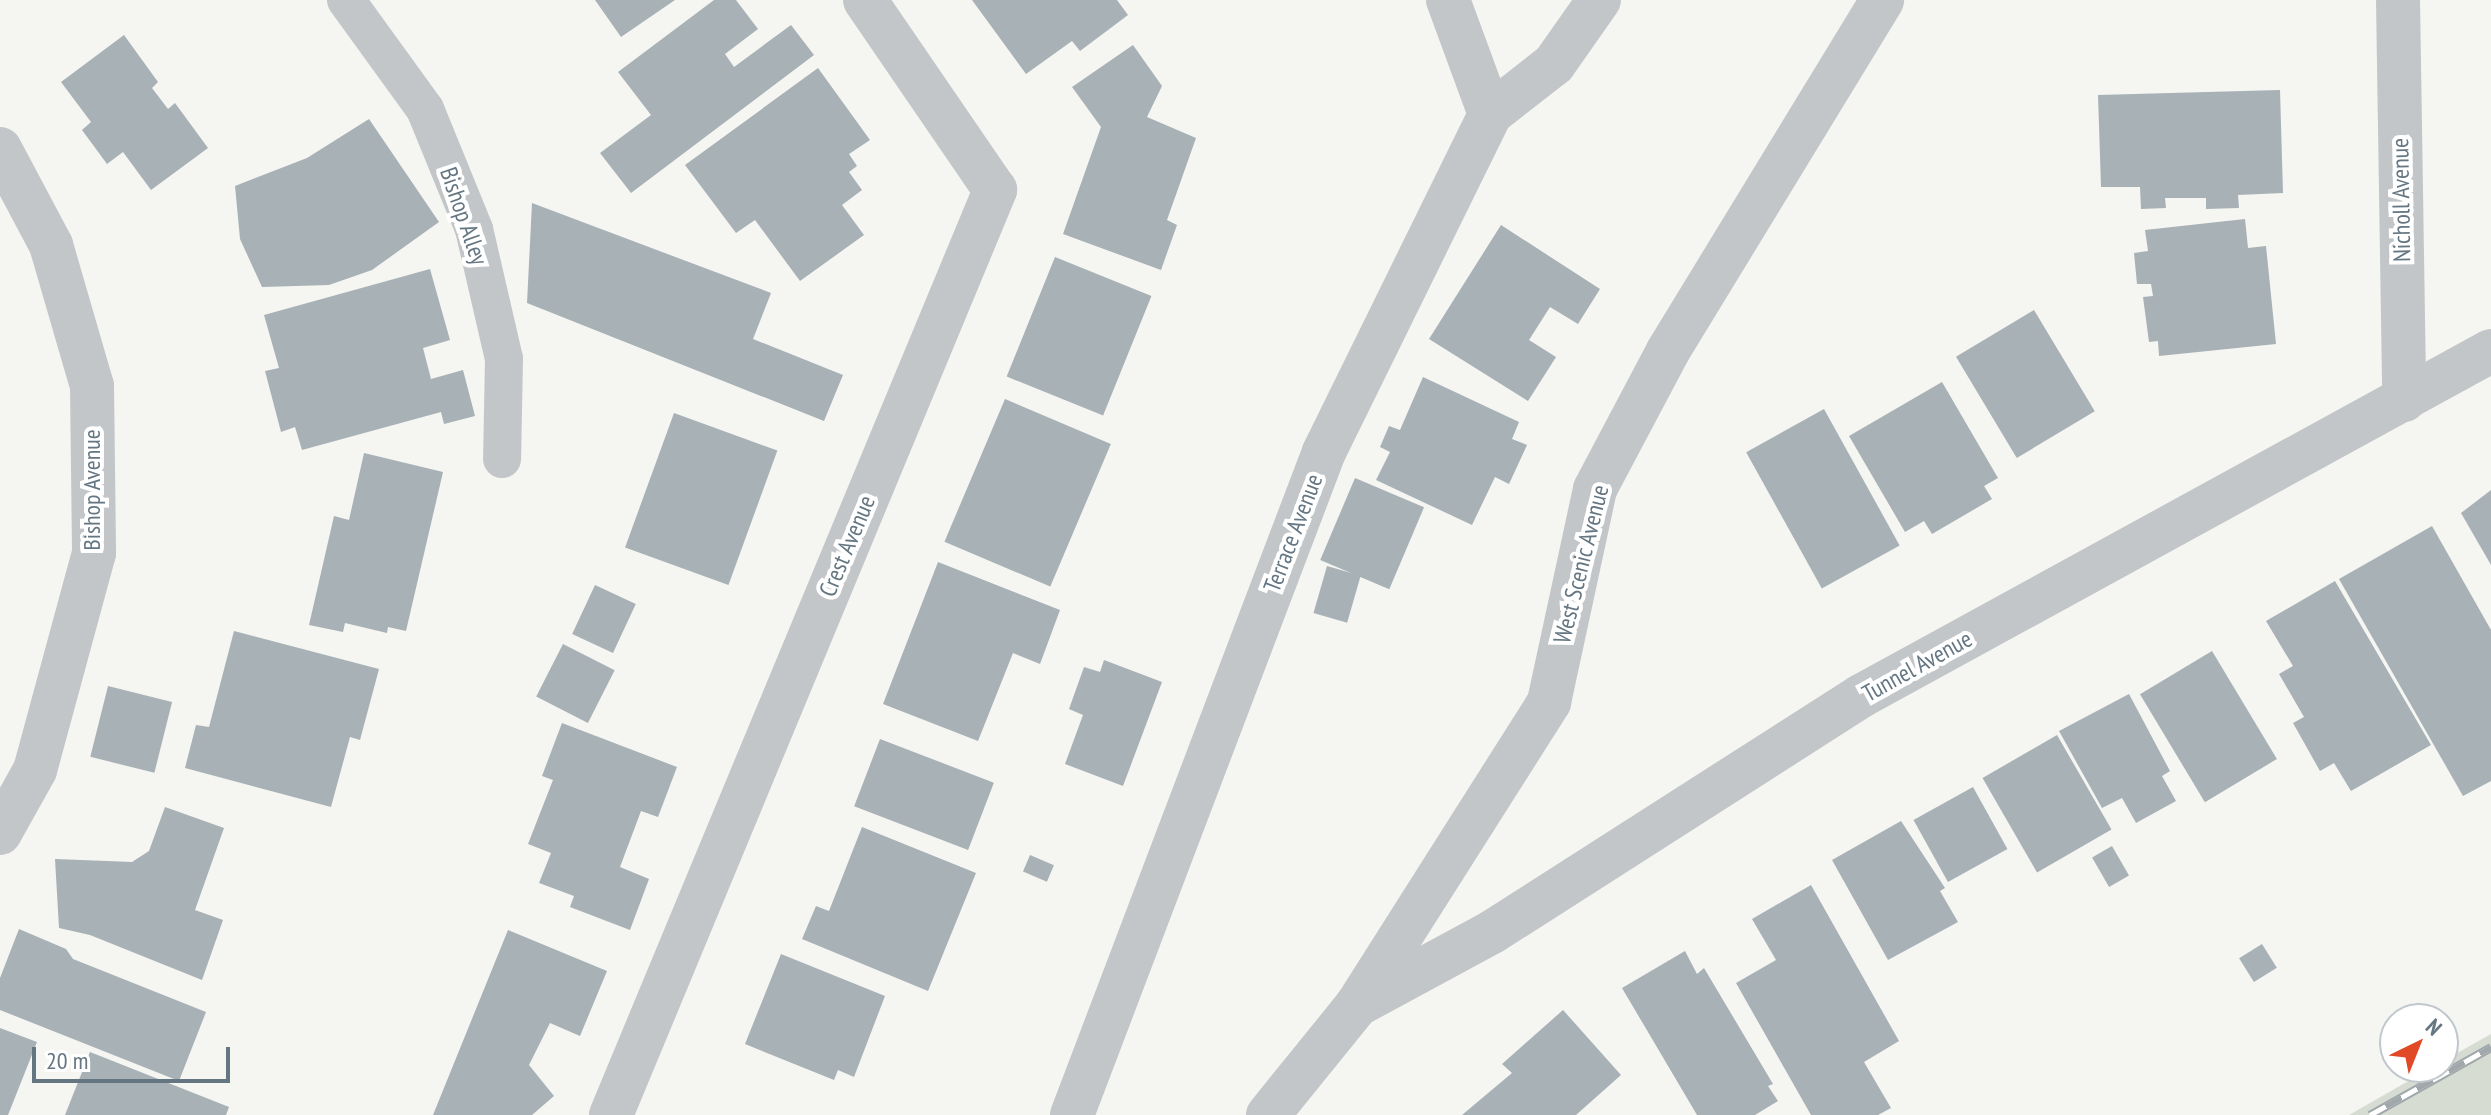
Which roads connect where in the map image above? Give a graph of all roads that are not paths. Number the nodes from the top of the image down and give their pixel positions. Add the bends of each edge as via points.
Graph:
1 (346, 0) edge
2 (865, 0) edge
3 (1448, 0) edge
4 (1599, 0) edge
5 (1882, 0) edge
6 (2398, 0) edge
7 (1490, 114) junction
8 (0, 149) edge
9 (2491, 351) edge
10 (2404, 400) junction
11 (502, 459) dead end
12 (0, 833) edge
13 (1357, 1005) junction
14 (611, 1115) edge
15 (1072, 1115) edge
16 (1268, 1115) edge

1 - 11 lane, Bishop Alley via 425,109 474,229 504,359
2 - 14 street, Crest Avenue via 995,190
3 - 7 street
4 - 7 street, Terrace Avenue via 1554,64
5 - 13 street, West Scenic Avenue via 1668,351 1595,489 1549,702
6 - 10 street, Nicholl Avenue
7 - 15 street, Terrace Avenue via 1324,452
8 - 12 street, Bishop Avenue via 51,245 92,386 94,553 35,770
9 - 10 street, Tunnel Avenue
10 - 13 street, Tunnel Avenue via 1861,696 1505,925
13 - 16 street, West Scenic Avenue

